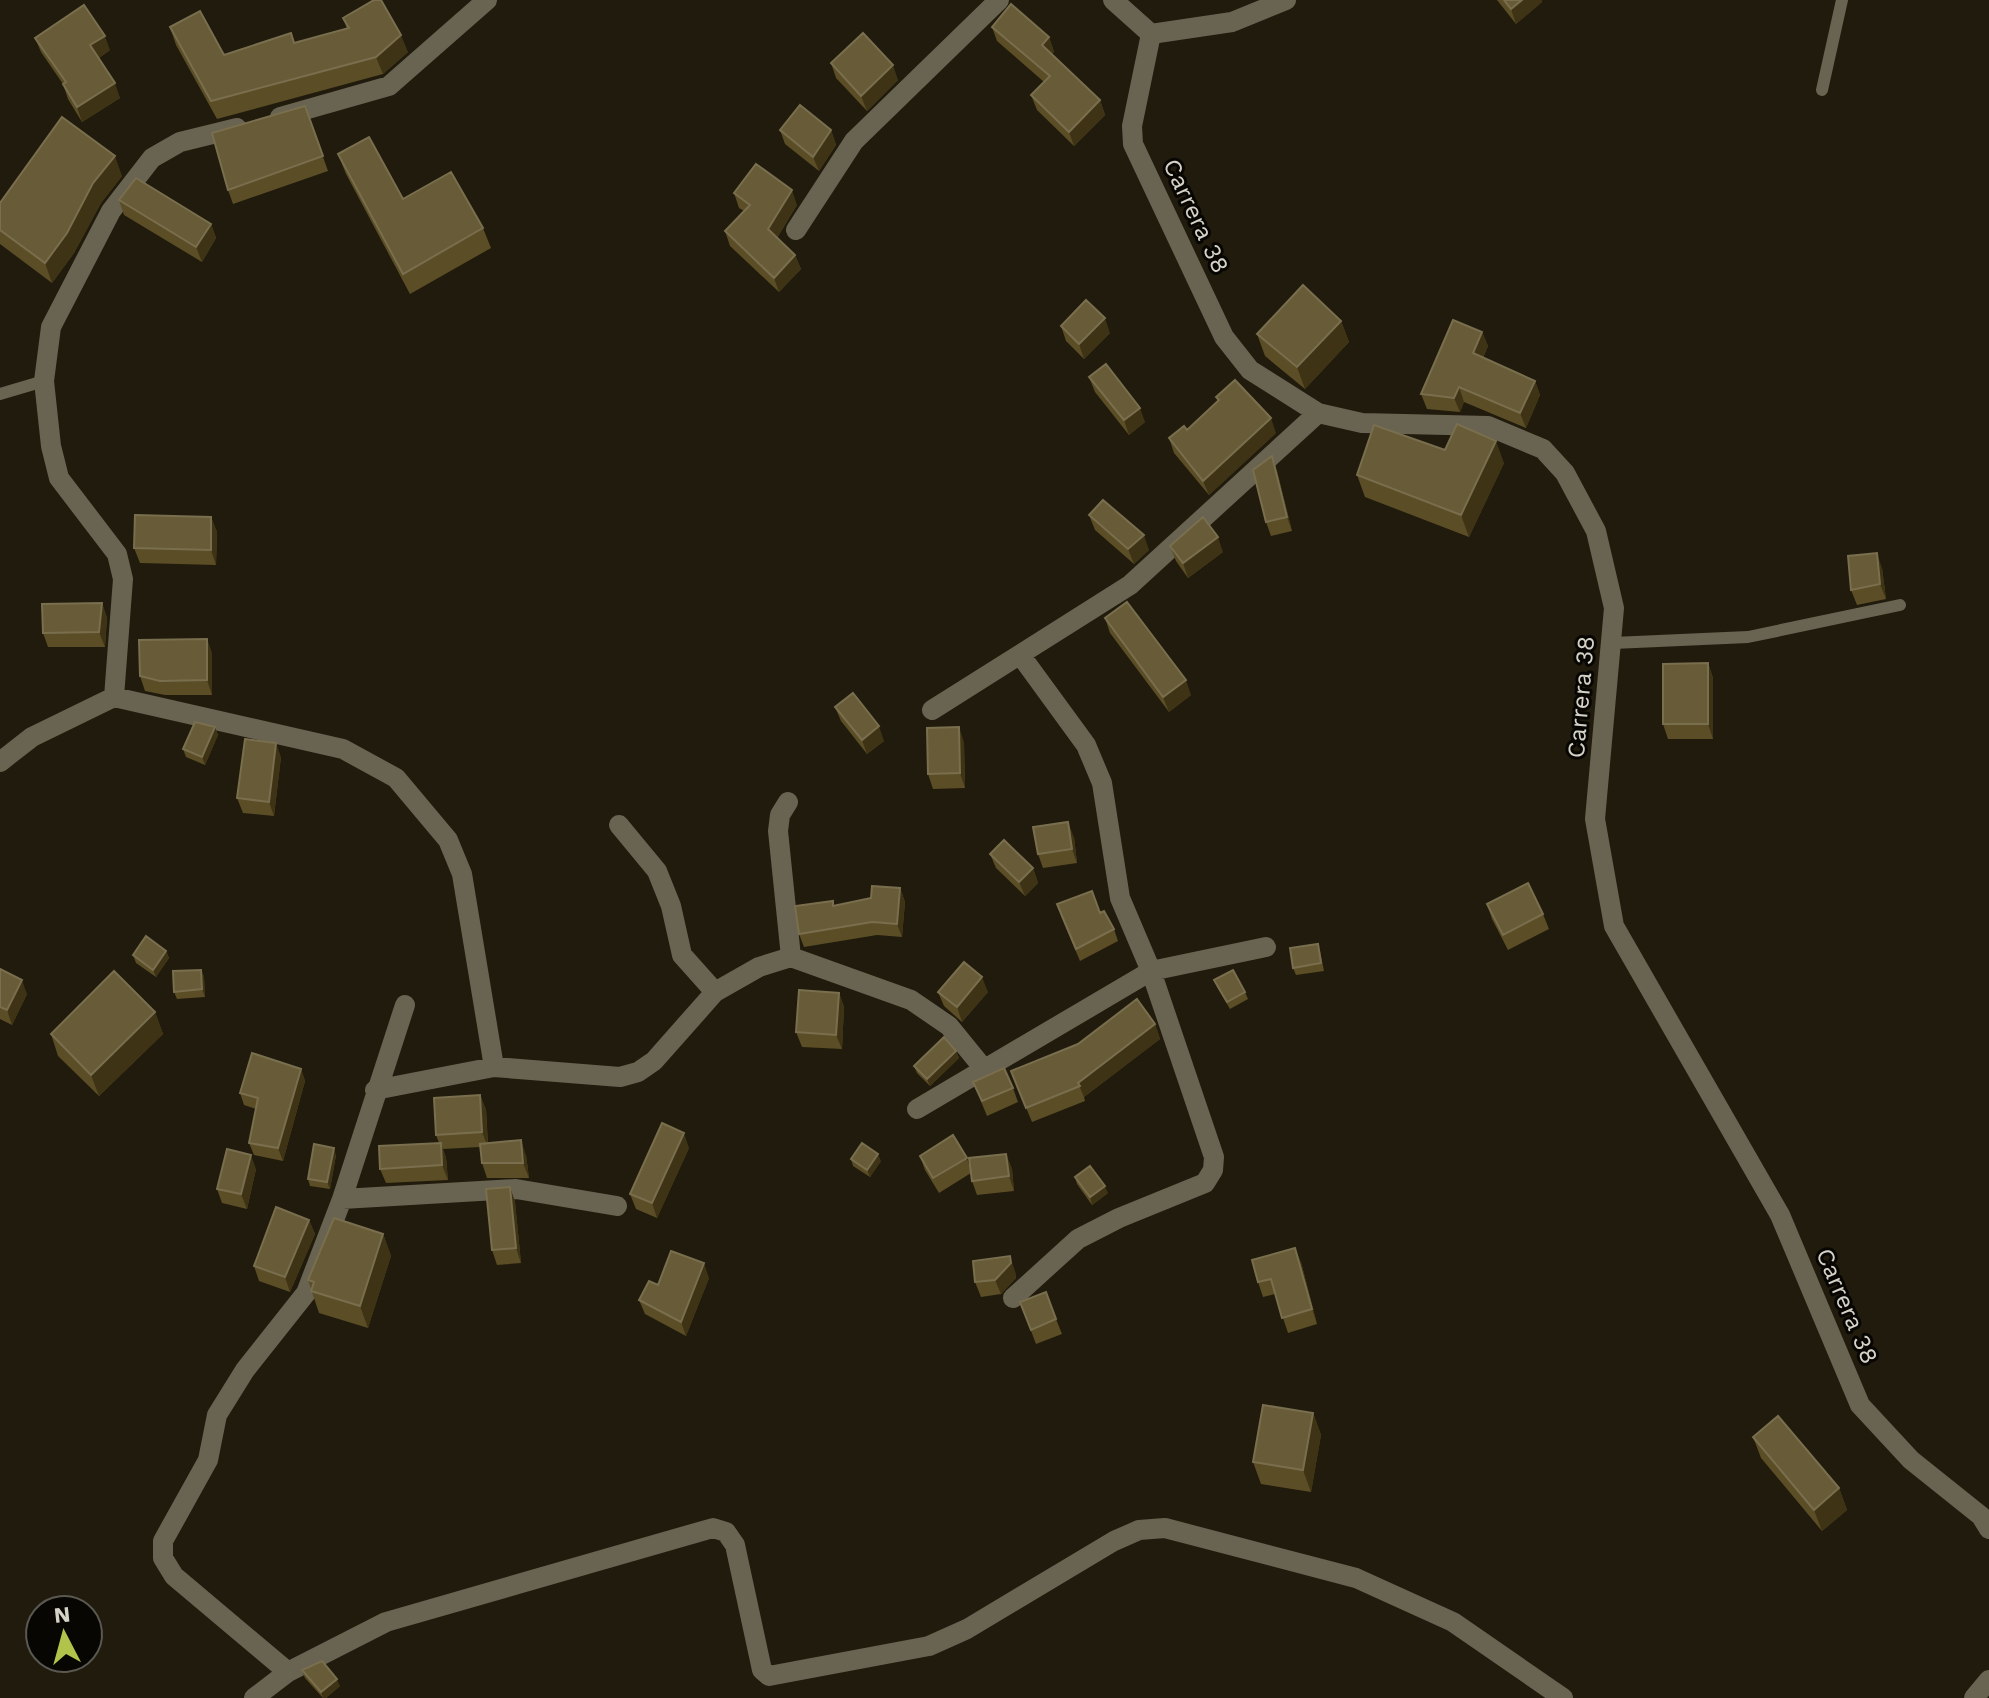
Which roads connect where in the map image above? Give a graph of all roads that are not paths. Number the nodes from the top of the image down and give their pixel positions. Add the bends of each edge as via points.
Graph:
1 (487, 0) edge
2 (999, 0) edge
3 (1113, 0) edge
4 (1286, 0) edge
5 (1842, 0) edge
6 (1151, 34) junction
7 (1822, 90) dead end
8 (796, 230) dead end
9 (44, 381) junction
10 (0, 394) edge
11 (1318, 413) junction
12 (1900, 605) dead end
13 (1613, 643) junction
14 (1021, 656) junction
15 (114, 697) junction
16 (932, 710) dead end
17 (0, 762) edge
18 (788, 802) dead end
19 (619, 825) dead end
20 (1266, 947) dead end
21 (791, 957) junction
22 (1151, 971) junction
23 (715, 992) junction
24 (405, 1005) dead end
25 (494, 1067) junction
26 (984, 1069) junction
27 (375, 1090) junction
28 (917, 1109) dead end
29 (342, 1199) junction
30 (617, 1206) dead end
31 (1013, 1298) dead end
32 (1989, 1529) edge
33 (288, 1672) junction
34 (1989, 1680) edge
35 (254, 1698) edge
36 (1563, 1698) edge
37 (1974, 1698) edge

1 - 9 street via 389,86 180,142 152,158 111,211 51,327
2 - 8 street via 854,141
3 - 6 street
4 - 6 street via 1232,22
5 - 7 lane
6 - 11 street, Carrera 38 via 1133,144 1224,337 1250,370
9 - 10 lane
9 - 15 street via 59,478 117,554 123,579
11 - 13 street, Carrera 38 via 1362,423 1488,426 1543,449 1565,473 1596,531 1614,608
11 - 14 street via 1130,585
12 - 13 lane via 1748,637
13 - 32 street, Carrera 38 via 1595,819 1614,926 1780,1215 1860,1405 1911,1460 1981,1516
14 - 16 street
14 - 22 street via 1086,745 1102,783 1120,898
15 - 17 street via 32,737
15 - 25 street via 343,749 396,778 448,840 462,874
18 - 21 street via 778,831
19 - 23 street via 657,871 682,955
20 - 22 street
21 - 23 street via 759,967
21 - 26 street via 911,1000 949,1026
22 - 26 street
22 - 31 street via 1214,1157 1213,1170 1205,1183 1078,1239
23 - 25 street via 638,1072 620,1077
24 - 27 street
25 - 27 street
26 - 28 street
27 - 29 street
29 - 30 street via 516,1189
29 - 33 street via 306,1293 217,1415 208,1460 163,1541 163,1558 174,1576
33 - 35 street
33 - 36 street via 386,1622 713,1528 726,1532 735,1545 762,1670 769,1676 929,1646 1114,1541 1139,1530 1165,1528 1356,1578 1453,1622
34 - 37 street

